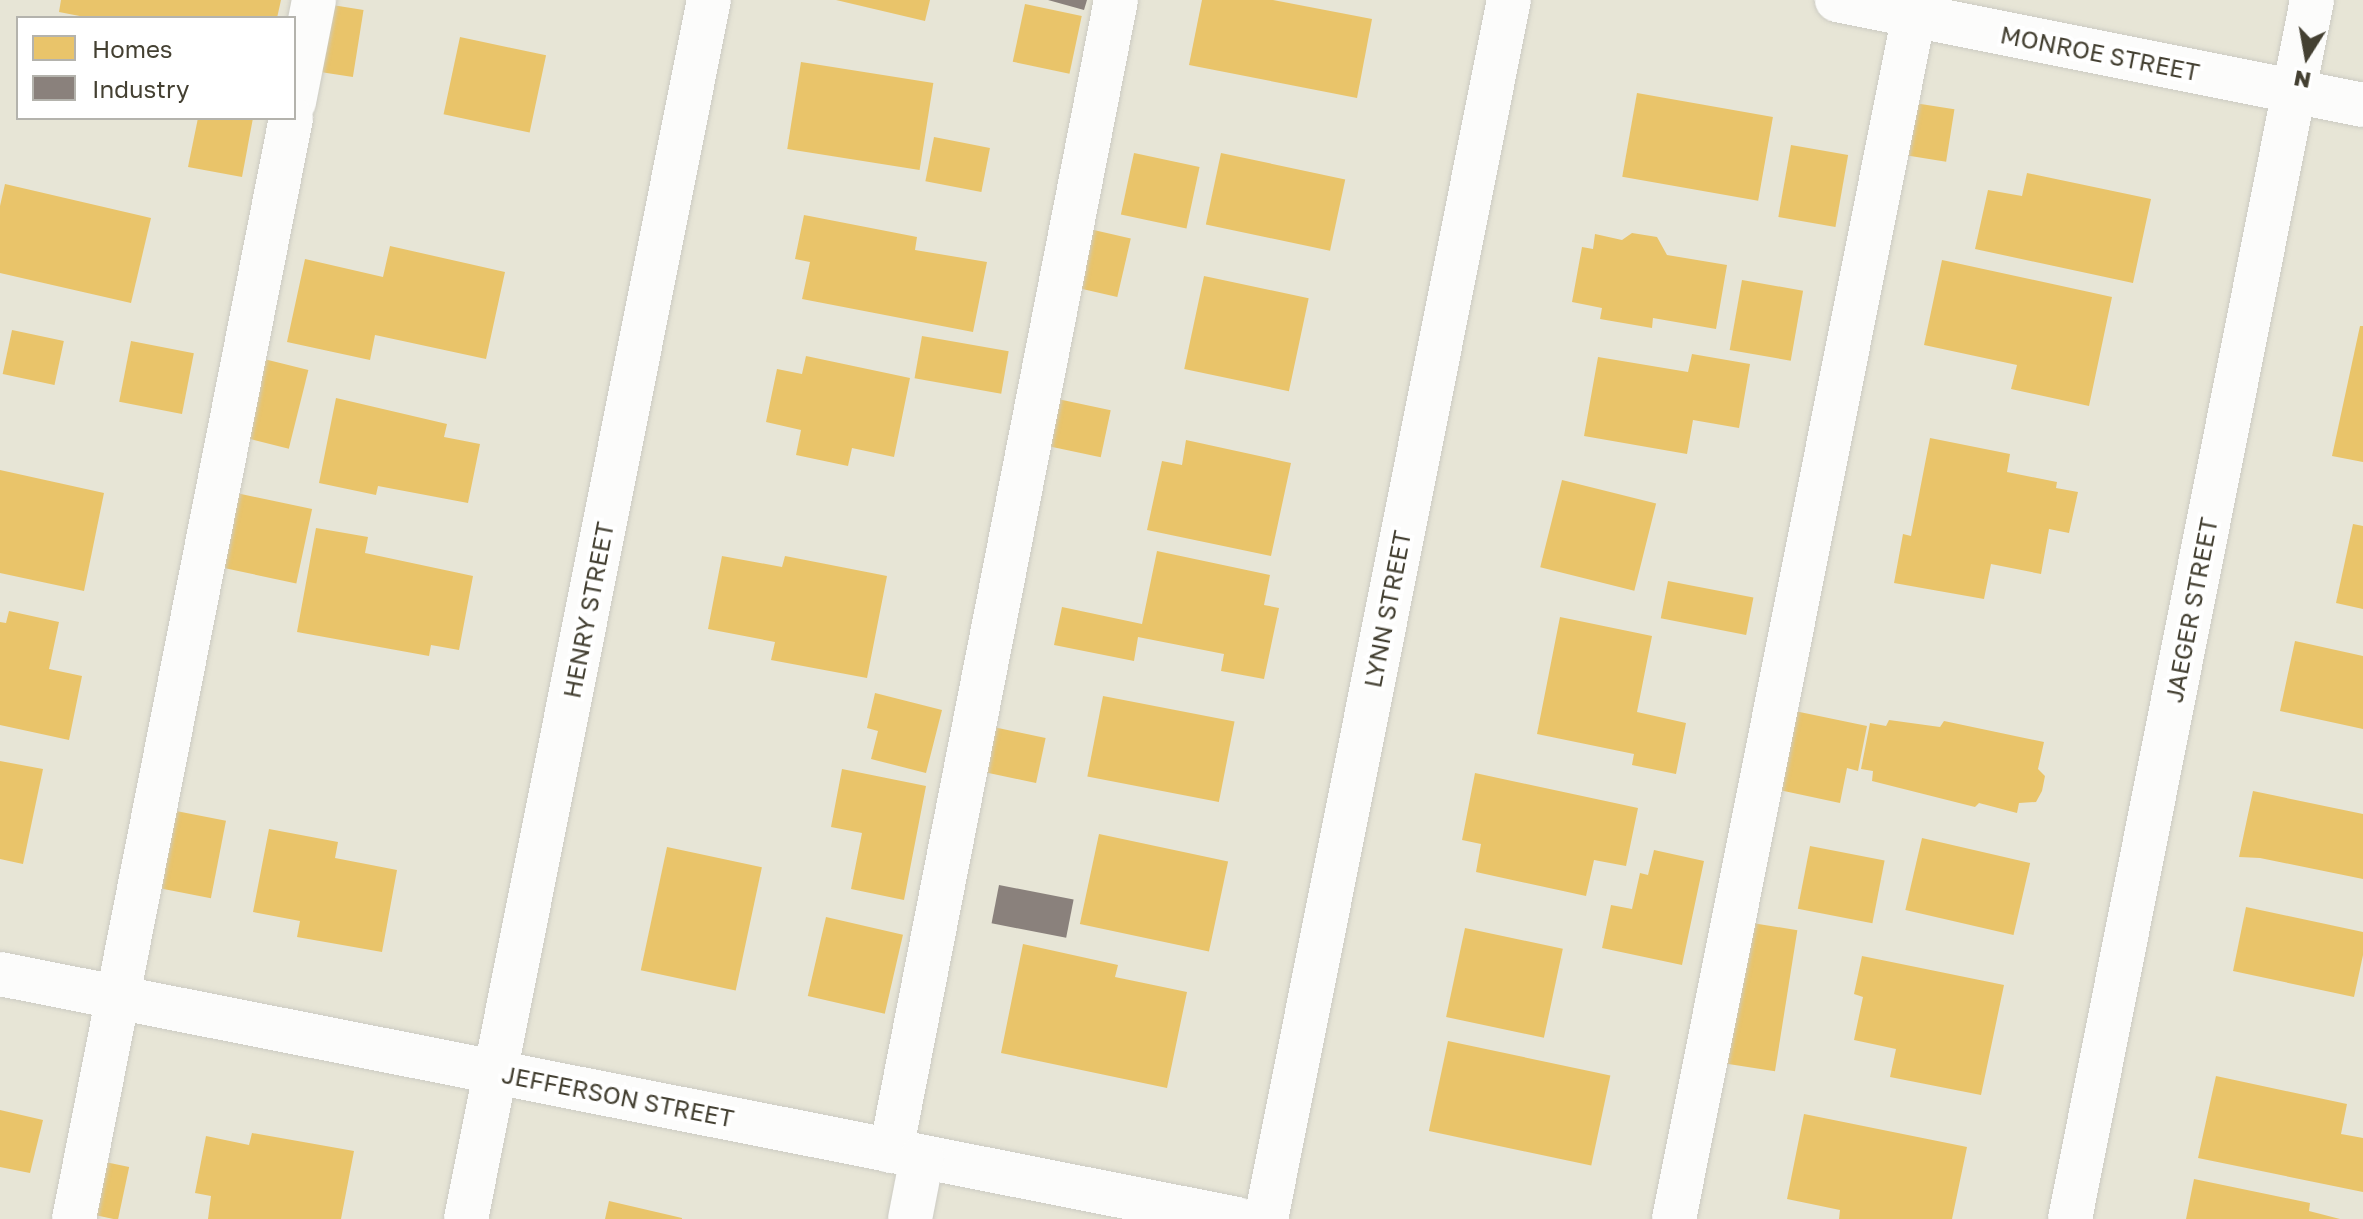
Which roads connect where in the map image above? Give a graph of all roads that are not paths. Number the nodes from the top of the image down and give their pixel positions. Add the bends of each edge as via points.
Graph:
1 (314, 0) edge
2 (709, 0) edge
3 (1116, 0) edge
4 (1509, 0) edge
5 (1837, 0) edge
6 (2312, 0) edge
7 (1915, 8) edge
8 (2294, 91) junction
9 (296, 92) edge
10 (2363, 105) edge
11 (291, 120) edge
12 (0, 974) edge
13 (118, 997) junction
14 (496, 1072) junction
15 (907, 1154) junction
16 (74, 1219) edge
17 (466, 1219) edge
18 (910, 1219) edge
19 (1237, 1219) edge
20 (1266, 1219) edge
21 (1674, 1219) edge
22 (2070, 1219) edge

1 - 9 street
2 - 14 street, HENRY STREET
3 - 15 street
4 - 20 street, LYNN STREET
5 - 7 street, MONROE STREET
6 - 8 street, JAEGER STREET
7 - 8 street, MONROE STREET
7 - 21 street
8 - 10 street, MONROE STREET
8 - 22 street, JAEGER STREET
11 - 13 street
12 - 13 street, JEFFERSON STREET
13 - 14 street, JEFFERSON STREET
13 - 16 street
14 - 15 street, JEFFERSON STREET
14 - 17 street, HENRY STREET
15 - 18 street
15 - 19 street, JEFFERSON STREET

